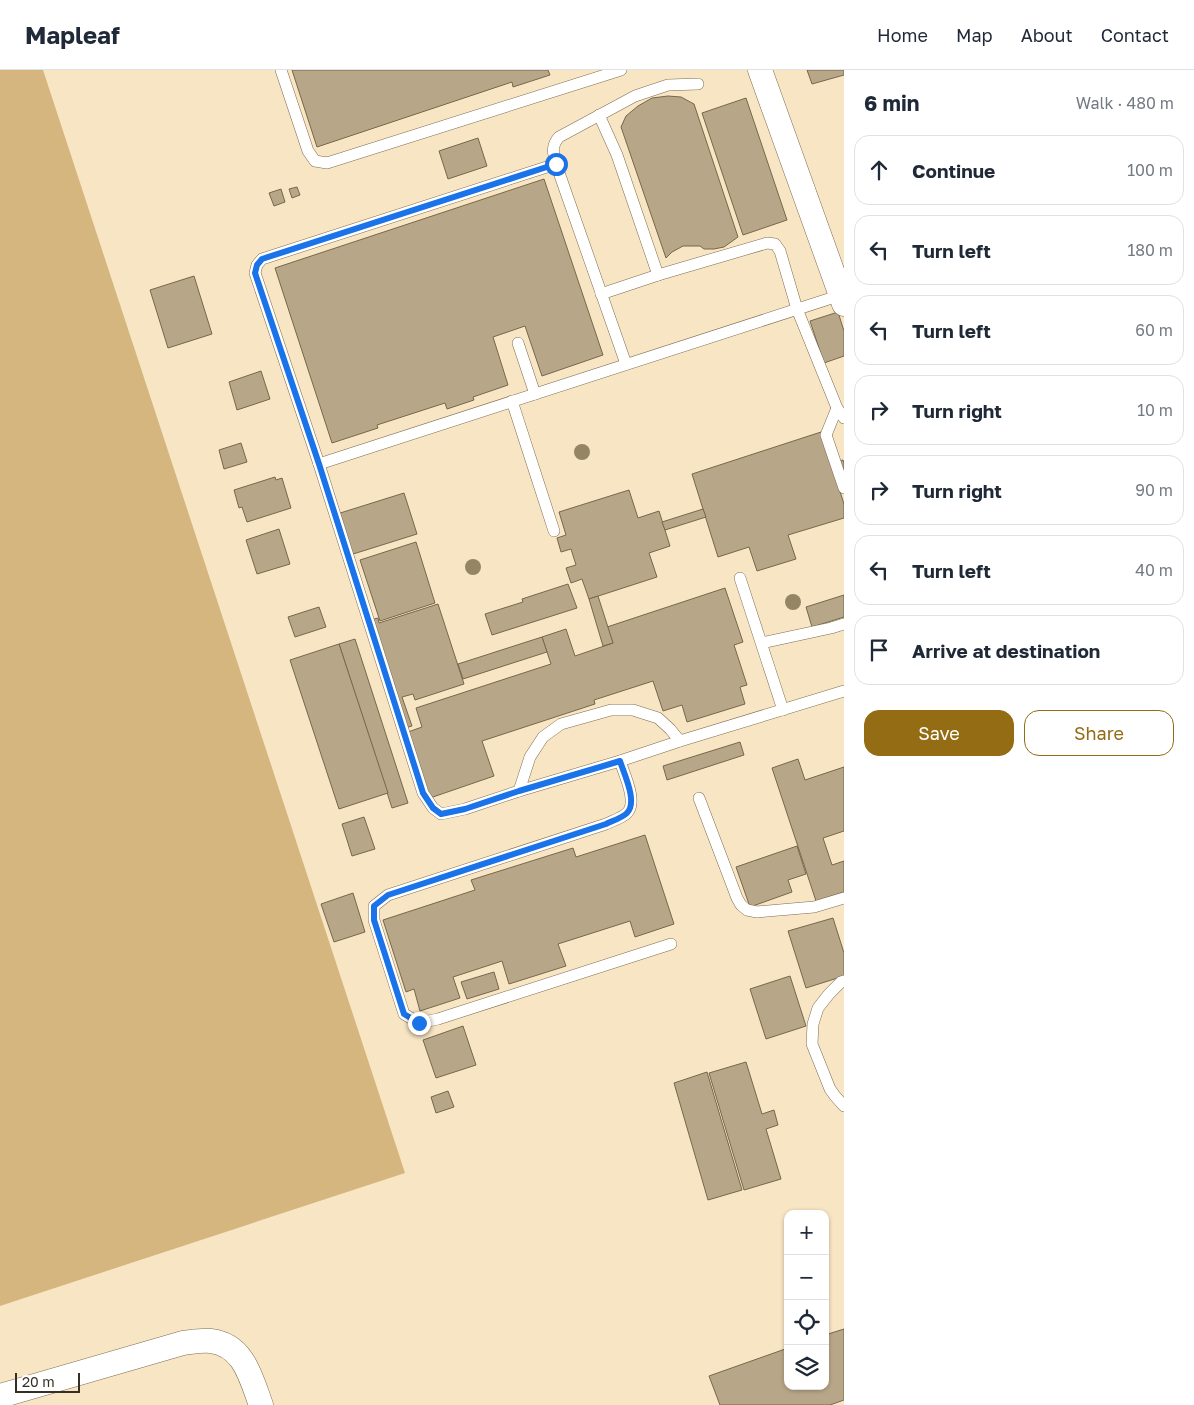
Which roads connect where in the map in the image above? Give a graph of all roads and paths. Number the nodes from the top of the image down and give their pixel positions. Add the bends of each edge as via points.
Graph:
1 (281, 70) edge
2 (760, 70) edge
3 (616, 71) edge
4 (698, 84) dead end
5 (599, 115) junction
6 (556, 164) junction
7 (658, 275) junction
8 (602, 294) junction
9 (842, 299) edge
10 (797, 309) junction
11 (518, 343) dead end
12 (626, 364) junction
13 (535, 394) junction
14 (512, 402) junction
15 (841, 413) edge
16 (319, 464) junction
17 (844, 488) edge
18 (554, 531) dead end
19 (740, 578) dead end
20 (844, 624) edge
21 (762, 643) junction
22 (844, 691) edge
23 (783, 710) junction
24 (680, 741) junction
25 (620, 761) junction
26 (519, 791) junction
27 (700, 798) dead end
28 (844, 898) edge
29 (671, 944) dead end
30 (844, 980) edge
31 (844, 1106) edge
32 (0, 1396) edge
33 (261, 1405) edge

1 - 3 lane via 308,151 315,161 327,163
2 - 9 street
4 - 5 lane via 668,85 635,96
5 - 6 lane via 559,137 552,150
5 - 7 lane via 617,155
6 - 8 lane
6 - 16 lane via 262,259 257,265 255,273
7 - 8 lane
7 - 10 lane via 767,243 774,244 780,251
8 - 12 lane
9 - 10 lane
10 - 12 lane
10 - 15 lane
11 - 13 lane
12 - 13 lane
13 - 14 lane
14 - 16 lane
14 - 18 lane
15 - 17 lane via 826,435
16 - 26 lane via 423,793 441,814
19 - 21 lane
20 - 21 lane
21 - 23 lane
22 - 23 lane
23 - 24 lane
24 - 25 lane
24 - 26 lane via 658,718 633,710 611,710 560,724 543,737 530,757
25 - 26 lane
25 - 29 lane via 630,793 631,806 626,814 606,824 388,895 374,906 374,920 404,1014 419,1023
27 - 28 lane via 737,898 747,910 814,907
30 - 31 lane via 818,1008 812,1044 834,1096
32 - 33 street via 183,1343 209,1340 225,1344 238,1354 248,1370

